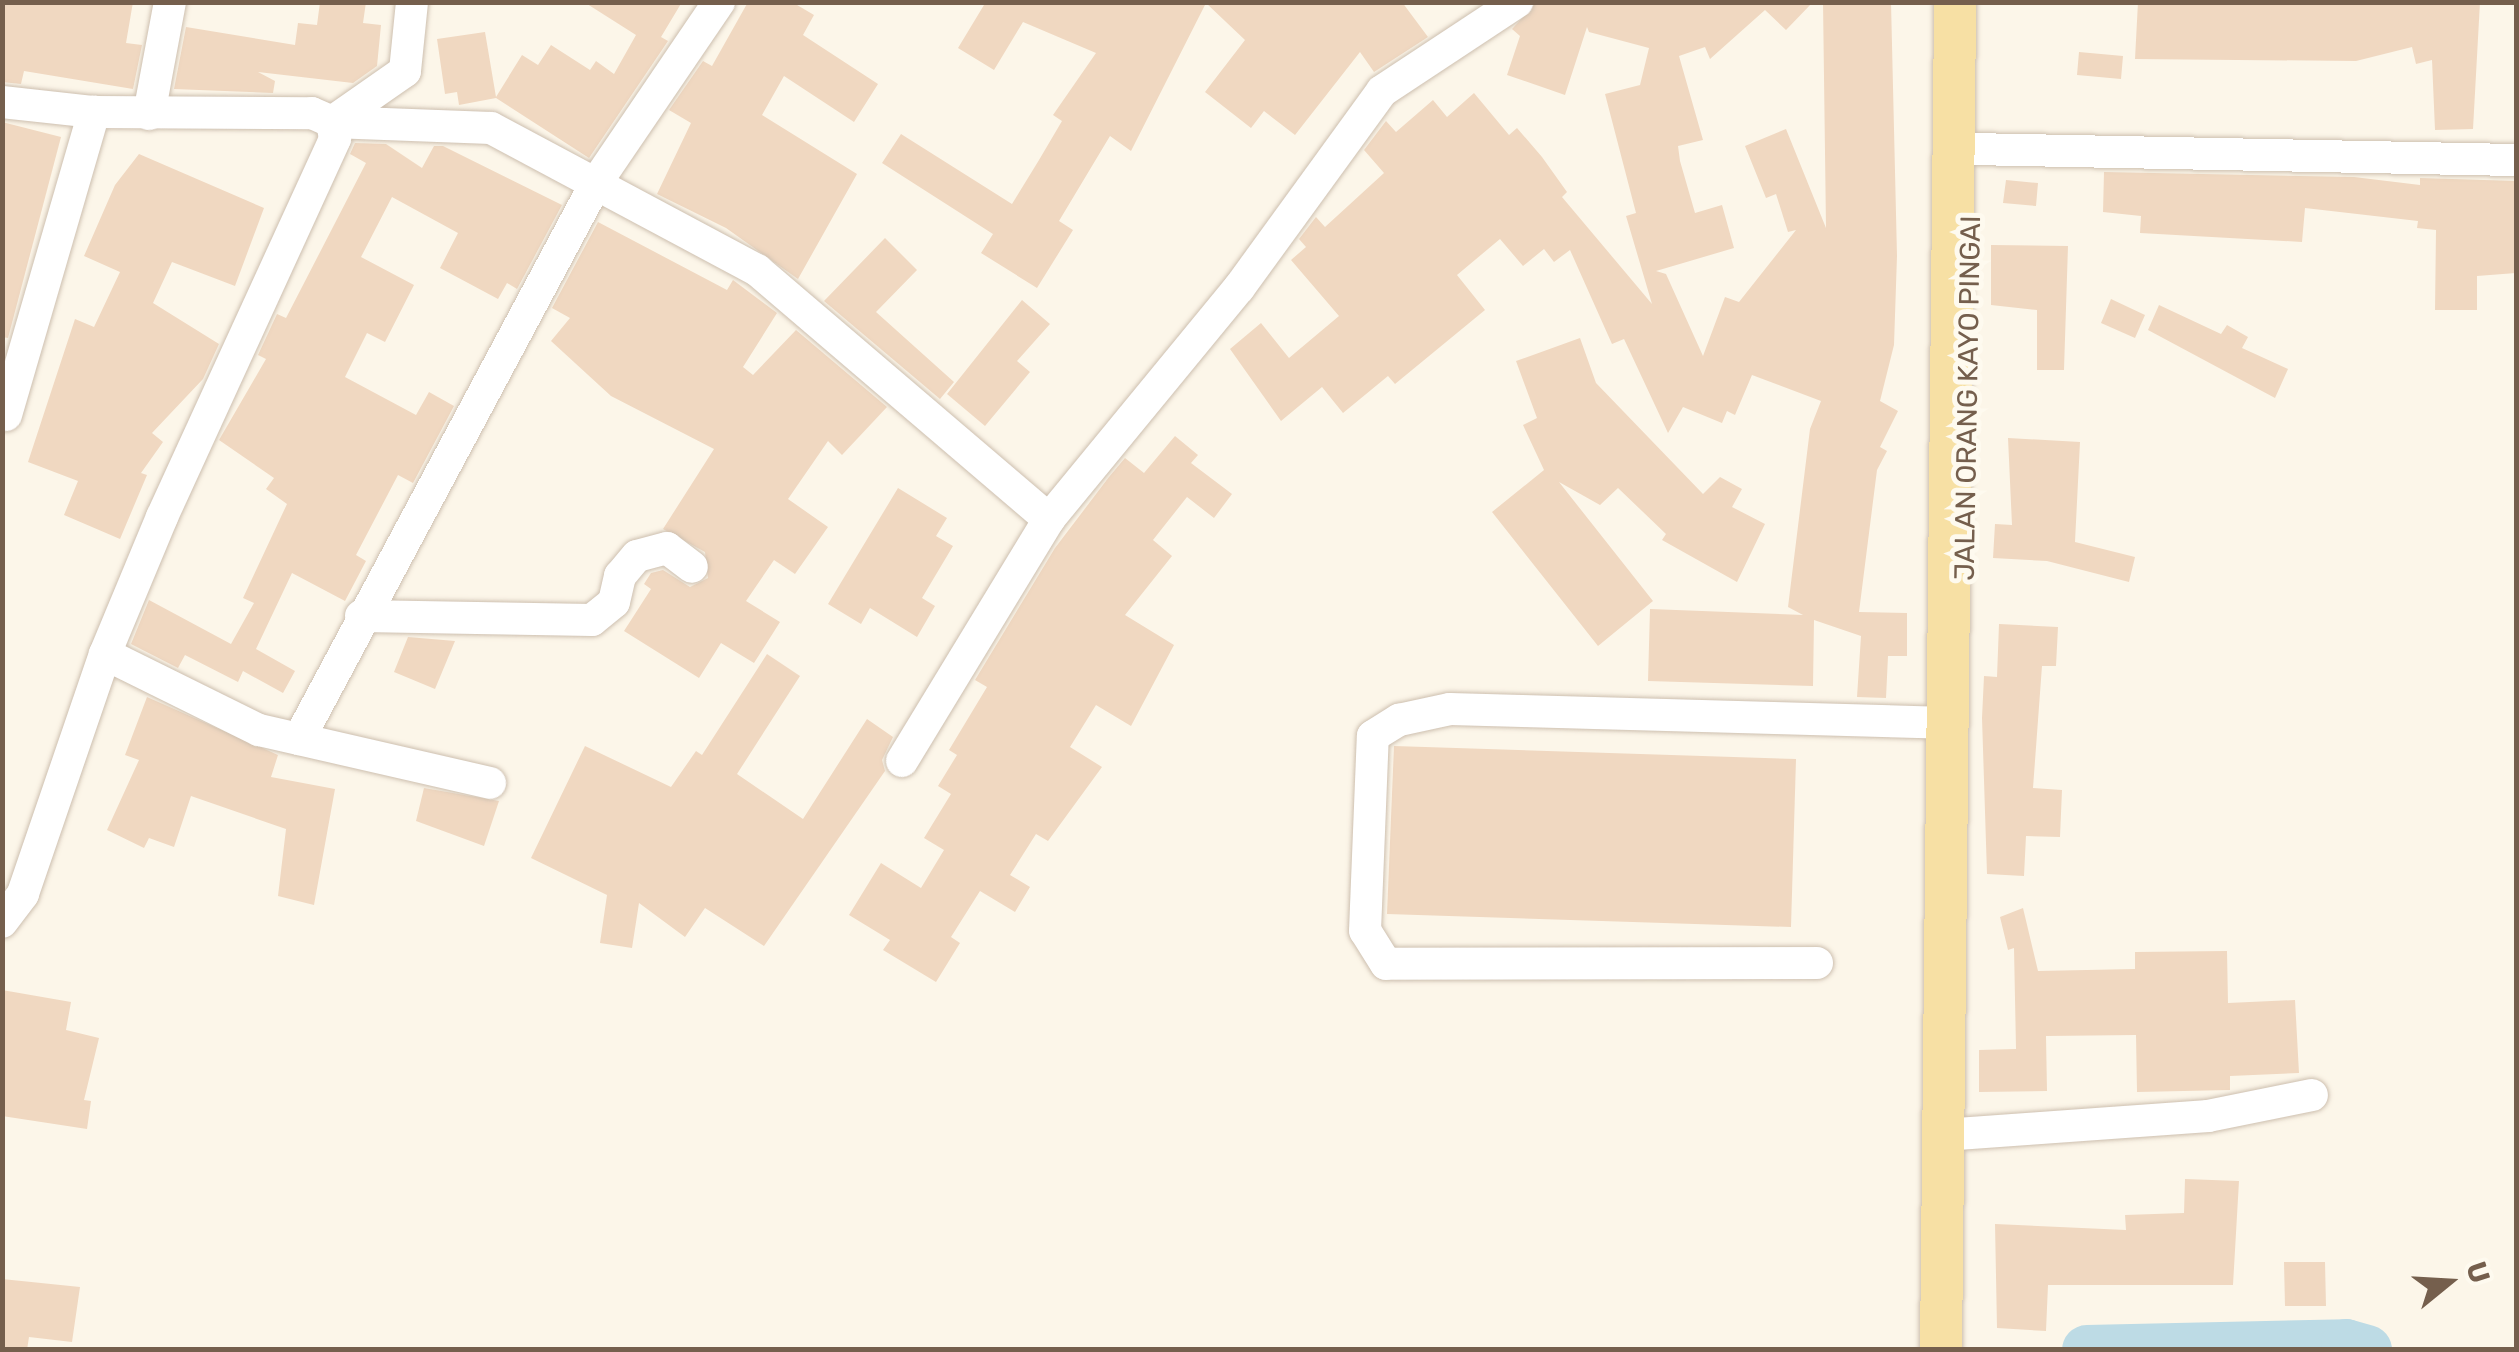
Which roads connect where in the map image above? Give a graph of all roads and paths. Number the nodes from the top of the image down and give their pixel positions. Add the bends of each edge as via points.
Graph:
1 (170, 2) edge
2 (412, 2) edge
3 (719, 2) edge
4 (1517, 2) edge
5 (1956, 2) edge
6 (1973, 2) edge
7 (2, 102) edge
8 (94, 112) junction
9 (149, 114) junction
10 (332, 122) junction
11 (1971, 149) junction
12 (2516, 160) edge
13 (596, 183) junction
14 (6, 414) dead end
15 (1049, 519) junction
16 (692, 567) dead end
17 (361, 616) junction
18 (104, 654) junction
19 (1947, 723) junction
20 (299, 740) junction
21 (902, 760) dead end
22 (490, 783) dead end
23 (1950, 788) junction
24 (2, 922) edge
25 (1817, 963) dead end
26 (2312, 1095) dead end
27 (1943, 1135) junction
28 (1940, 1337) edge

1 - 9 street
2 - 10 street via 405,71
3 - 13 street
4 - 15 street via 1382,92 1238,288
5 - 19 main road, JALAN ORANG KAYO PINGAI
6 - 11 main road, JALAN ORANG KAYO PINGAI
7 - 8 street
8 - 9 street
8 - 14 street
9 - 10 street via 312,113
10 - 13 street via 491,128
10 - 18 street via 332,156
11 - 12 street
11 - 23 main road, JALAN ORANG KAYO PINGAI via 1964,769
13 - 15 street via 757,270
13 - 17 street via 510,353
15 - 21 street
16 - 17 street via 667,548 638,556 620,576 614,602 592,620
17 - 20 street
18 - 20 street via 259,730
18 - 24 street via 23,894
19 - 23 main road, JALAN ORANG KAYO PINGAI via 1943,768
19 - 25 street via 1450,709 1399,720 1373,736 1365,931 1386,964
20 - 22 street
23 - 27 main road, JALAN ORANG KAYO PINGAI
26 - 27 street via 2208,1116
27 - 28 main road, JALAN ORANG KAYO PINGAI

